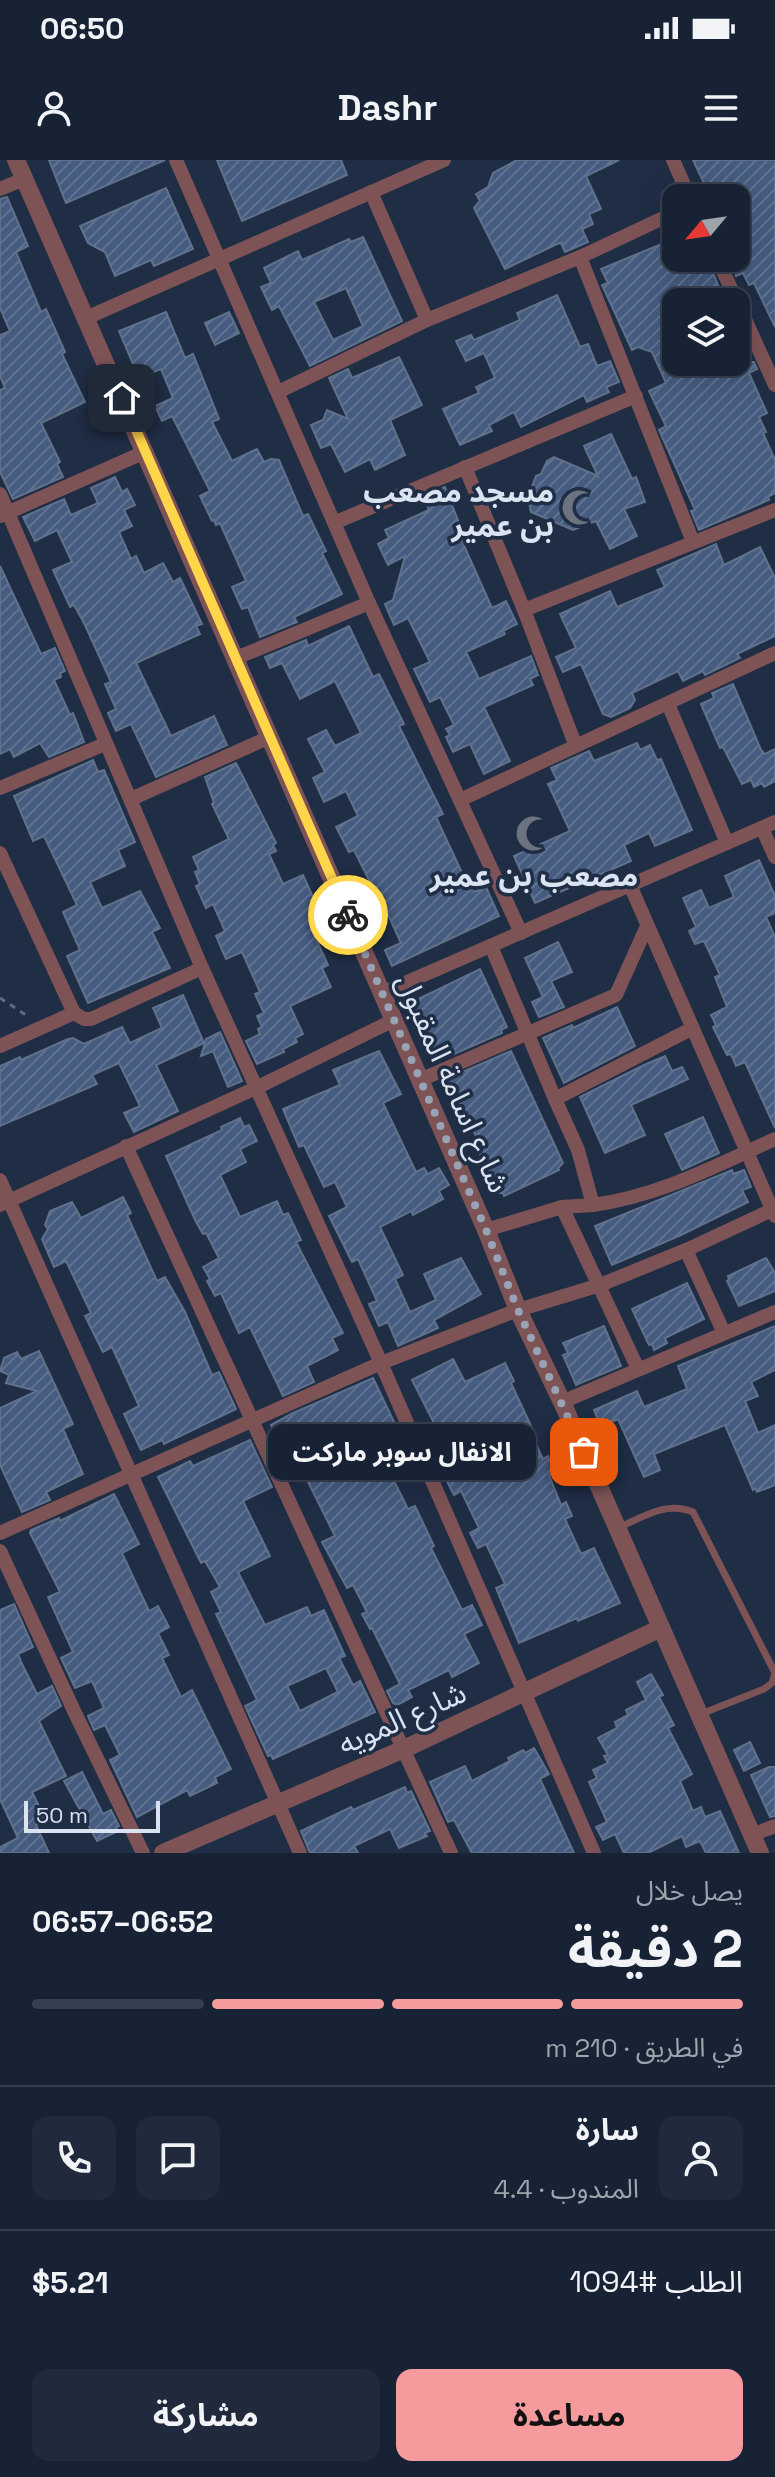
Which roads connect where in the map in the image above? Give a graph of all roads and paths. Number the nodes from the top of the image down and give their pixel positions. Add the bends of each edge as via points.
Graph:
1 (16, 160) edge
2 (176, 160) edge
3 (444, 160) edge
4 (673, 160) edge
5 (425, 164) edge
6 (24, 179) junction
7 (684, 184) edge
8 (0, 189) edge
9 (371, 192) junction
10 (662, 219) edge
11 (580, 257) junction
12 (219, 259) junction
13 (723, 272) edge
14 (86, 318) junction
15 (427, 320) junction
16 (775, 385) edge
17 (278, 392) junction
18 (636, 396) junction
19 (145, 452) junction
20 (465, 467) junction
21 (0, 494) edge
22 (775, 510) edge
23 (4, 515) edge
24 (336, 522) junction
25 (693, 542) junction
26 (369, 603) junction
27 (524, 610) junction
28 (775, 653) edge
29 (236, 658) junction
30 (668, 704) junction
31 (270, 737) junction
32 (105, 744) junction
33 (575, 744) junction
34 (0, 788) edge
35 (131, 799) junction
36 (460, 800) junction
37 (768, 825) edge
38 (727, 843) junction
39 (0, 853) edge
40 (775, 857) edge
41 (4, 875) edge
42 (630, 885) junction
43 (647, 926) junction
44 (521, 933) junction
45 (491, 946) junction
46 (202, 968) junction
47 (382, 993) junction
48 (0, 998) edge
49 (74, 1013) junction
50 (394, 1020) junction
51 (42, 1027) junction
52 (691, 1029) junction
53 (528, 1035) junction
54 (0, 1046) edge
55 (420, 1080) junction
56 (258, 1087) junction
57 (555, 1099) junction
58 (775, 1139) edge
59 (126, 1146) junction
60 (747, 1152) junction
61 (0, 1180) edge
62 (5, 1203) edge
63 (593, 1205) junction
64 (562, 1207) junction
65 (774, 1213) edge
66 (486, 1230) junction
67 (686, 1250) junction
68 (600, 1285) junction
69 (518, 1310) junction
70 (775, 1312) edge
71 (724, 1333) junction
72 (381, 1363) junction
73 (638, 1369) junction
74 (562, 1402) junction
75 (252, 1419) junction
76 (130, 1474) junction
77 (617, 1528) junction
78 (0, 1533) edge
79 (0, 1551) edge
80 (661, 1628) junction
81 (525, 1694) junction
82 (699, 1715) junction
83 (404, 1749) junction
84 (277, 1804) junction
85 (775, 1826) edge
86 (756, 1844) edge
87 (143, 1853) edge
88 (163, 1853) edge
89 (300, 1853) edge
90 (451, 1853) edge
91 (594, 1853) edge

1 - 6 street, شارع اسامة المقبول
2 - 12 street
3 - 5 street
4 - 7 street
5 - 9 street
6 - 8 street
6 - 14 street, شارع اسامة المقبول
9 - 12 street
9 - 15 street
10 - 11 street
11 - 15 street
11 - 18 street
12 - 14 street
12 - 17 street
13 - 16 street
14 - 19 street, شارع اسامة المقبول
15 - 17 street
17 - 24 street
18 - 20 street
18 - 25 street
19 - 23 street
19 - 29 street, شارع اسامة المقبول
20 - 24 street
20 - 27 street
21 - 23 street
22 - 25 street
23 - 32 street
24 - 26 street
25 - 27 street
26 - 29 street
26 - 36 street
27 - 33 street
28 - 30 street
29 - 31 street, شارع اسامة المقبول
30 - 33 street
30 - 38 street
31 - 35 street
31 - 47 street, شارع اسامة المقبول
32 - 34 street
32 - 35 street
33 - 36 street
35 - 46 street
36 - 44 street
37 - 38 street
37 - 40 street
38 - 42 street
39 - 41 street
41 - 49 street
42 - 43 street
42 - 44 street
43 - 52 street
43 - 53 street via 616,995
44 - 45 street
45 - 47 street
45 - 53 street
46 - 49 street via 91,1019
46 - 56 street
47 - 50 street, شارع اسامة المقبول
48 - 51 path
49 - 51 street
50 - 55 street, شارع اسامة المقبول
50 - 56 street
51 - 54 street
52 - 57 street
52 - 60 street
53 - 55 street
53 - 57 street
55 - 66 street, شارع اسامة المقبول
56 - 59 street
56 - 72 street
57 - 63 street via 578,1150
58 - 60 street
59 - 62 street
59 - 75 street
60 - 63 street via 651,1194
60 - 65 street
61 - 62 street
62 - 76 street
63 - 64 street
64 - 66 street
64 - 68 street
65 - 67 street
66 - 69 street, شارع اسامة المقبول
67 - 68 street
67 - 71 street
68 - 69 street
68 - 73 street
69 - 72 street
69 - 74 street, شارع اسامة المقبول
70 - 71 street
71 - 73 street
72 - 75 street
72 - 81 street
73 - 74 street
74 - 77 street, شارع اسامة المقبول
75 - 76 street
75 - 83 street
76 - 78 street
76 - 84 street
77 - 80 street, شارع اسامة المقبول
77 - 82 lane via 665,1507 693,1512 775,1673 764,1689
79 - 87 street
80 - 81 street, شارع المويه
80 - 82 street, شارع اسامة المقبول
81 - 83 street, شارع المويه
81 - 91 street
82 - 86 street, شارع اسامة المقبول
83 - 84 street, شارع المويه
83 - 90 street
84 - 88 street, شارع المويه
84 - 89 street
85 - 86 street

